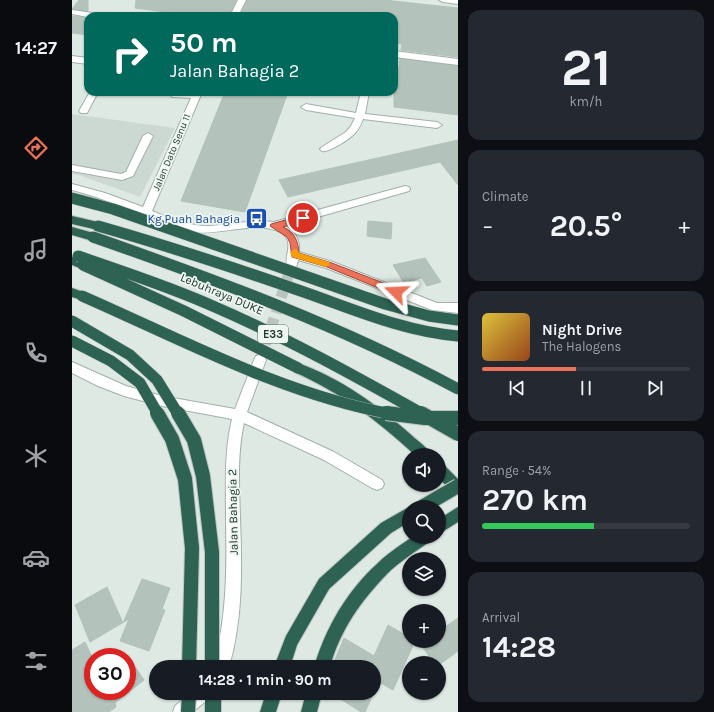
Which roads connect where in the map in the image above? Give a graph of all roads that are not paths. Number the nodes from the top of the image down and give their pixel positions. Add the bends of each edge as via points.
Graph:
1 (242, 0) edge
2 (443, 0) edge
3 (458, 2) edge
4 (72, 12) edge
5 (236, 12) edge
6 (84, 14) edge
7 (398, 54) edge
8 (72, 59) edge
9 (84, 60) edge
10 (458, 62) edge
11 (92, 96) edge
12 (196, 96) edge
13 (364, 96) edge
14 (306, 107) dead end
15 (84, 111) dead end
16 (360, 116) junction
17 (437, 125) dead end
18 (148, 136) dead end
19 (324, 149) dead end
20 (72, 168) edge
21 (72, 187) edge
22 (405, 189) dead end
23 (72, 198) edge
24 (146, 212) junction
25 (72, 220) edge
26 (274, 226) junction
27 (72, 231) edge
28 (76, 259) edge
29 (77, 294) edge
30 (458, 308) edge
31 (458, 320) edge
32 (72, 322) edge
33 (458, 336) edge
34 (72, 341) edge
35 (260, 360) tunnel mouth
36 (72, 367) edge
37 (458, 389) edge
38 (240, 415) junction
39 (458, 418) edge
40 (458, 434) edge
41 (417, 448) edge
42 (446, 476) edge
43 (376, 484) dead end
44 (458, 487) edge
45 (435, 500) edge
46 (458, 514) edge
47 (402, 518) edge
48 (446, 522) edge
49 (415, 544) edge
50 (189, 660) edge
51 (212, 660) edge
52 (223, 660) edge
53 (284, 660) edge
54 (324, 660) edge
55 (189, 700) edge
56 (194, 700) edge
57 (212, 700) edge
58 (272, 700) edge
59 (312, 700) edge
60 (181, 712) edge
61 (188, 712) edge
62 (213, 712) edge
63 (268, 712) edge
64 (309, 712) edge

1 - 5 street
2 - 3 street
4 - 6 street
7 - 10 street
8 - 9 street
11 - 15 street
12 - 24 street, Jalan Dato Senu 11
13 - 16 street
14 - 16 street
16 - 17 street
16 - 19 street via 351,133
18 - 20 street via 127,176
21 - 24 street
22 - 26 street
23 - 31 highway, bridge via 113,209 385,304 429,316
24 - 26 street via 179,225 200,229
25 - 33 highway, bridge via 165,245 390,322
26 - 30 street via 290,235 294,243 293,260 329,265 436,308
27 - 37 highway, Lebuhraya DUKE / E33, bridge via 187,269 287,308 352,336
28 - 40 highway, Lebuhraya DUKE / E33, bridge via 157,284 250,323
28 - 41 highway, bridge via 298,368 322,377 360,400 394,426
29 - 39 highway, bridge via 290,387 342,404 393,415
32 - 51 highway, bridge via 130,355 157,380 194,440 203,476 212,552
34 - 50 highway, bridge via 111,360 140,383 172,439 185,479 192,548
35 - 38 street, Jalan Bahagia 2 via 248,387
36 - 38 street via 124,391 162,401
38 - 43 street via 328,456
38 - 52 street, Jalan Bahagia 2 via 233,448 234,552 230,632
42 - 44 highway
44 - 45 highway, bridge
46 - 48 highway
47 - 53 highway via 386,528 324,584 291,641
49 - 54 highway via 384,568 348,608 328,646
55 - 61 highway, bridge
56 - 60 street
57 - 62 highway
58 - 63 highway
59 - 64 highway

